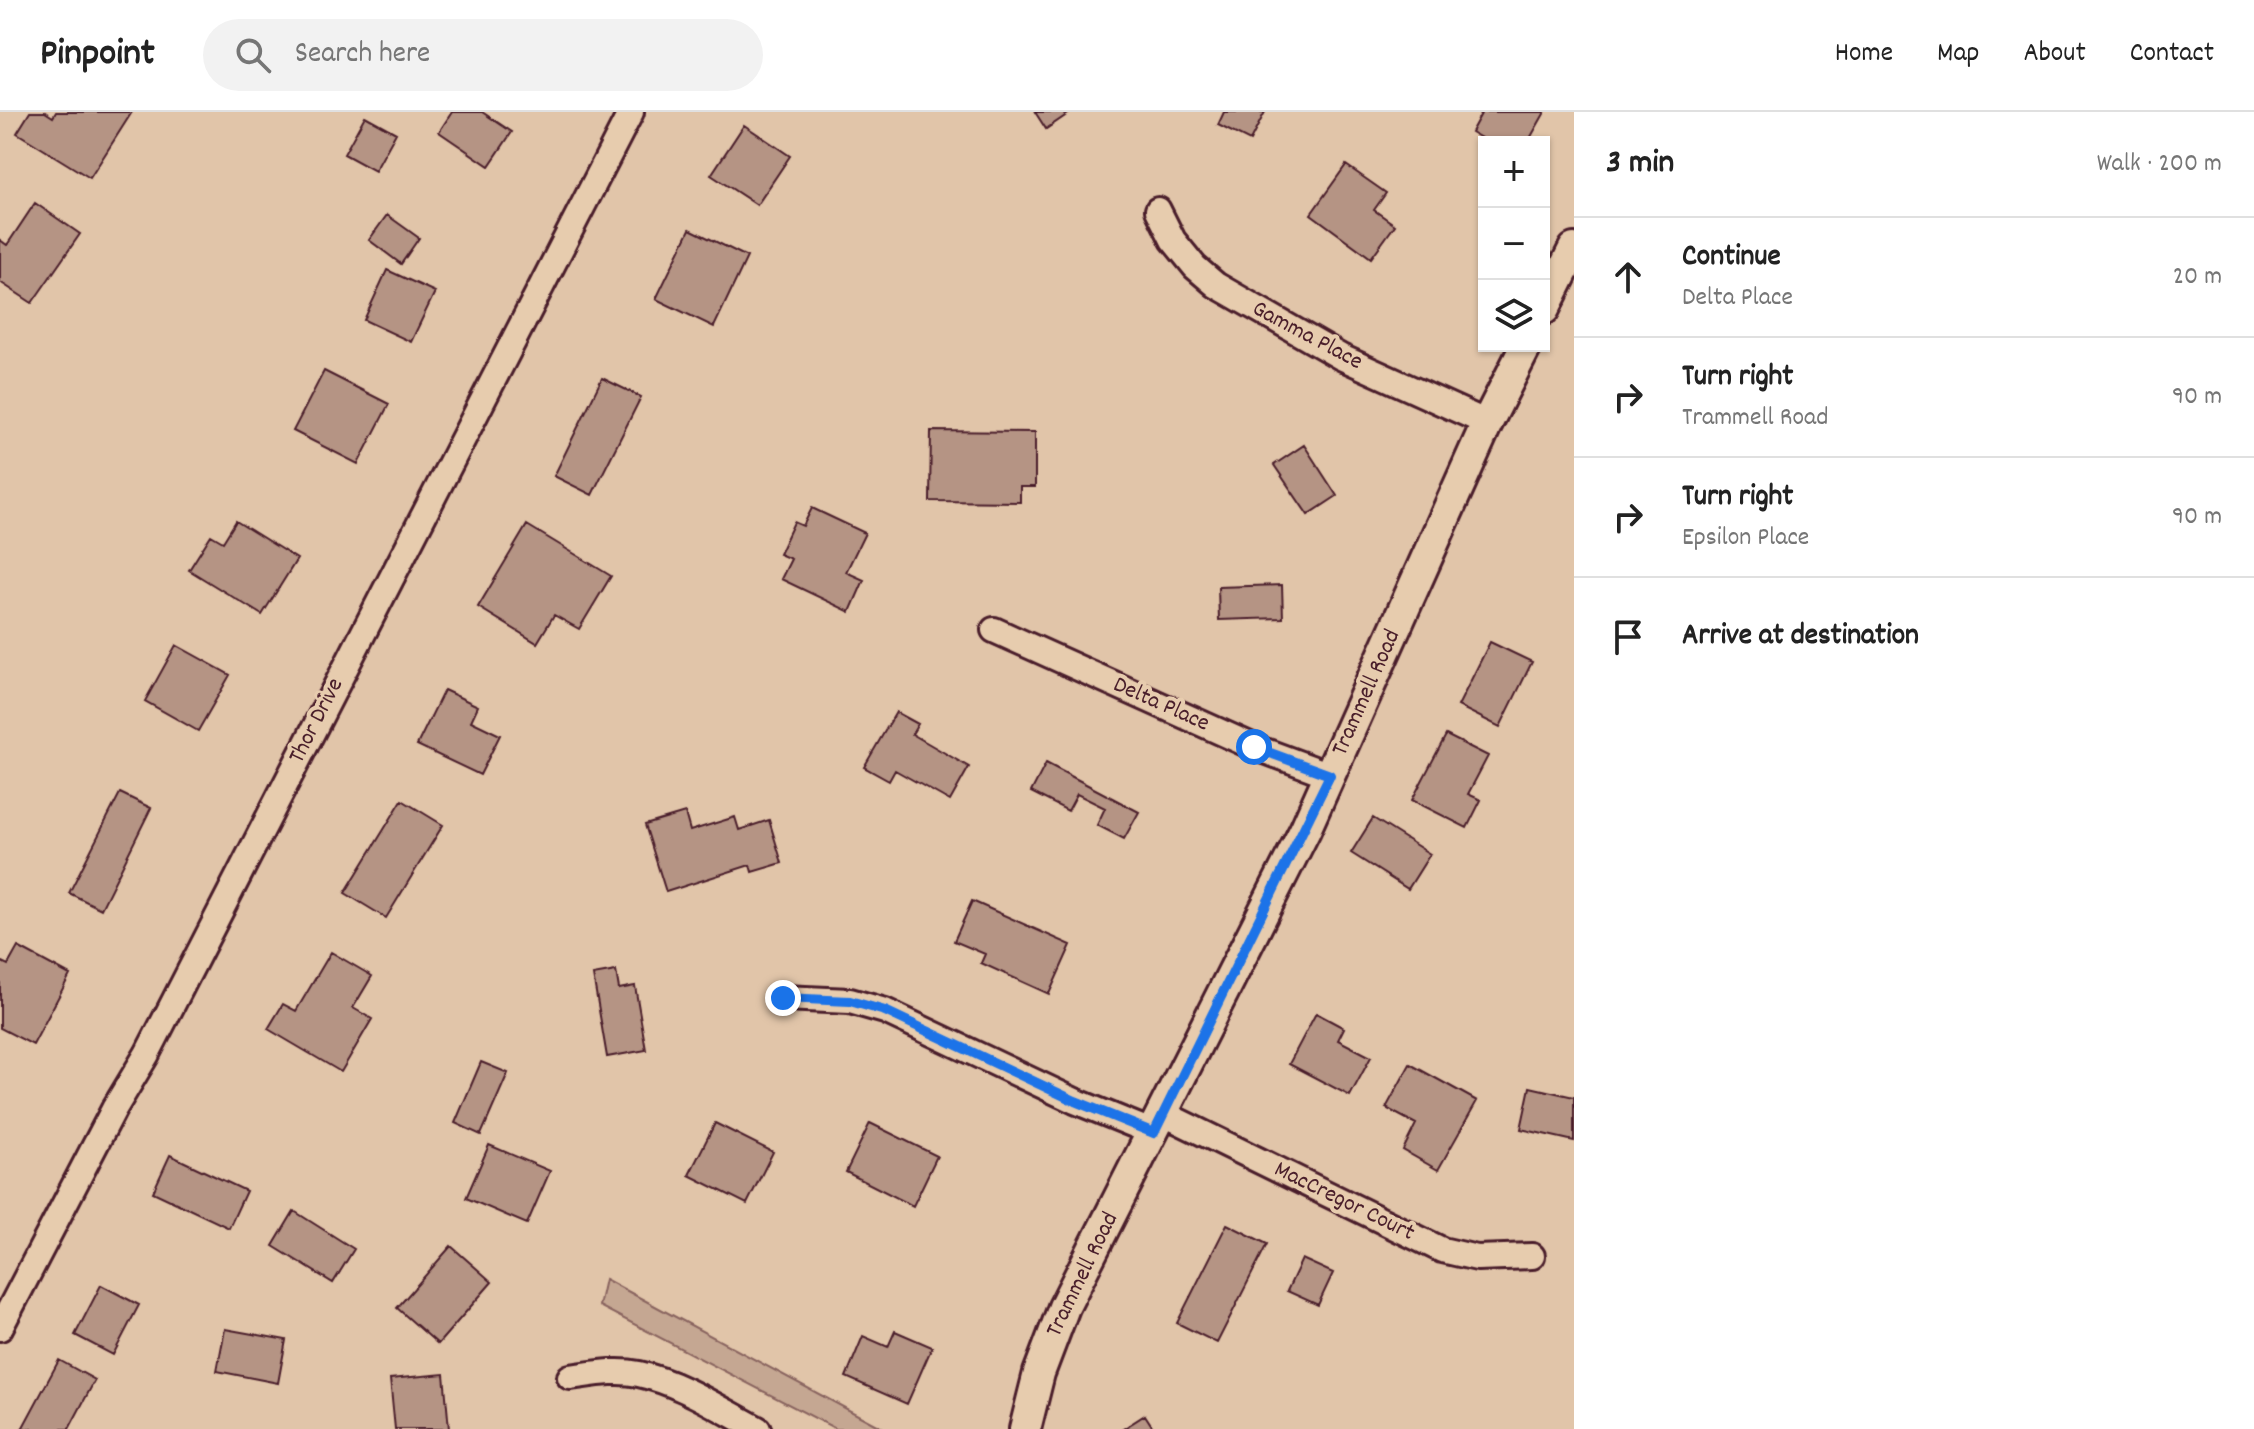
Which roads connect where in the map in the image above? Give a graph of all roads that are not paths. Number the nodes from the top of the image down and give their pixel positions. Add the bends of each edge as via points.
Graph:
1 (631, 112) edge
2 (1158, 210) dead end
3 (1574, 249) edge
4 (1550, 297) edge
5 (1523, 352) edge
6 (1487, 423) junction
7 (994, 630) dead end
8 (1330, 775) junction
9 (783, 998) dead end
10 (1159, 1124) junction
11 (1532, 1256) dead end
12 (0, 1328) edge
13 (570, 1377) dead end
14 (758, 1429) edge
15 (1025, 1429) edge

1 - 12 street, Thor Drive via 147,1054
2 - 6 street, Gamma Place via 1173,240 1216,285 1341,357
3 - 4 street
5 - 6 street, Trammell Road
6 - 8 street, Trammell Road
7 - 8 street, Delta Place via 1254,747
8 - 10 street, Trammell Road
9 - 10 street, MacCregor Court via 850,1001 885,1011 1075,1101
10 - 11 street, MacCregor Court via 1442,1250 1477,1258
10 - 15 street, Trammell Road via 1064,1307
13 - 14 street via 637,1374 674,1385

